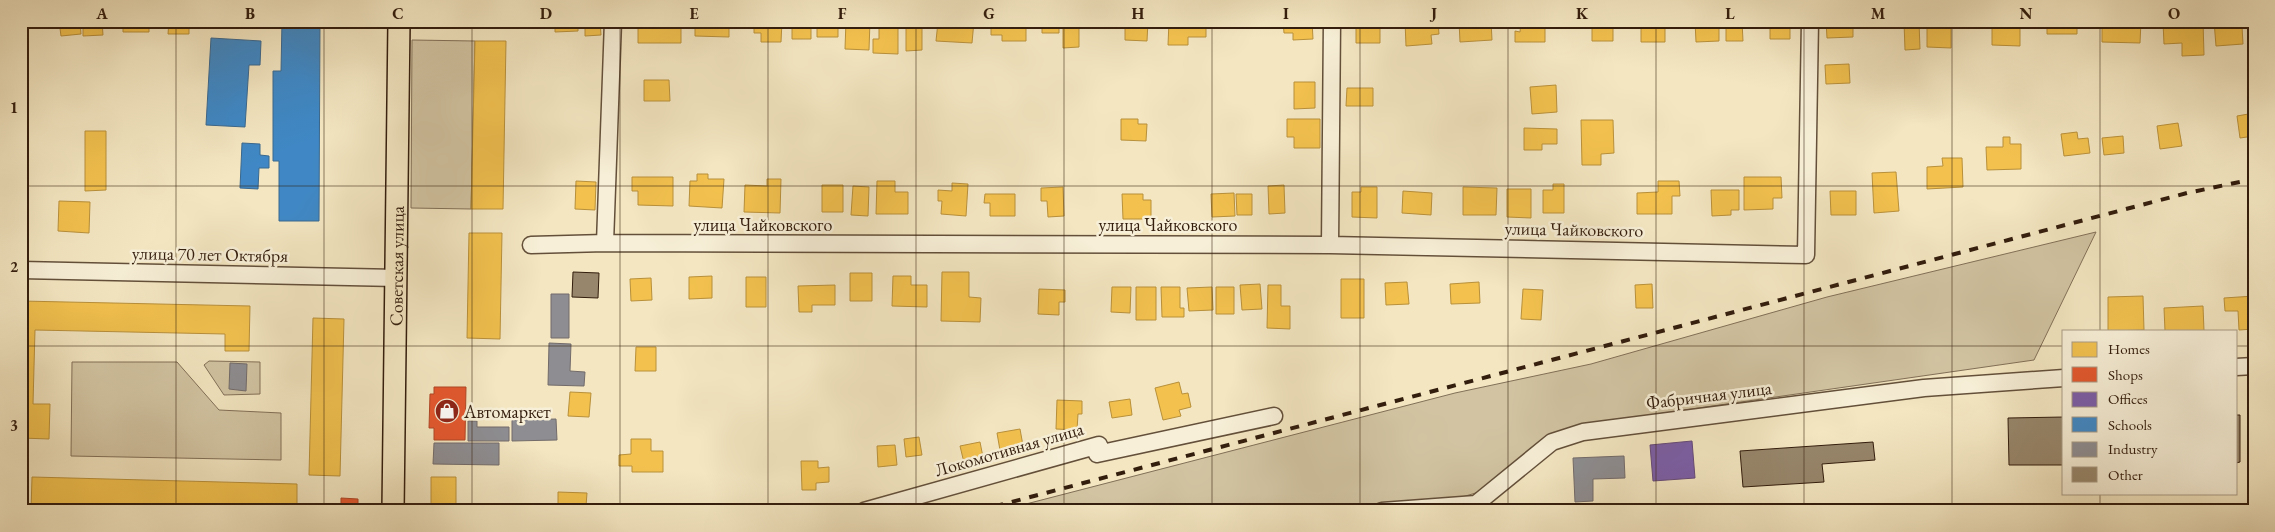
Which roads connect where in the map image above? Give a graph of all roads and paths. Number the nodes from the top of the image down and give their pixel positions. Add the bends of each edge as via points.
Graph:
1 (399, 21) edge
2 (613, 21) edge
3 (1332, 21) edge
4 (1810, 21) edge
5 (605, 243) junction
6 (1330, 244) junction
7 (531, 245) dead end
8 (21, 270) edge
9 (397, 278) junction
10 (2254, 366) edge
11 (2238, 367) edge
12 (2062, 378) edge
13 (1274, 416) dead end
14 (393, 511) edge
15 (864, 511) edge
16 (1382, 511) edge

1 - 9 main road, Советская улица
2 - 5 street
3 - 6 street
4 - 6 street, улица Чайковского via 1806,255
5 - 6 street, улица Чайковского
5 - 7 street, улица Чайковского
8 - 9 street, улица 70 лет Октября
9 - 14 main road, Советская улица
10 - 11 street
12 - 16 street, Фабричная улица via 1924,388 1584,432 1552,442 1476,504
13 - 15 street, Локомотивная улица via 1097,454 1099,445

